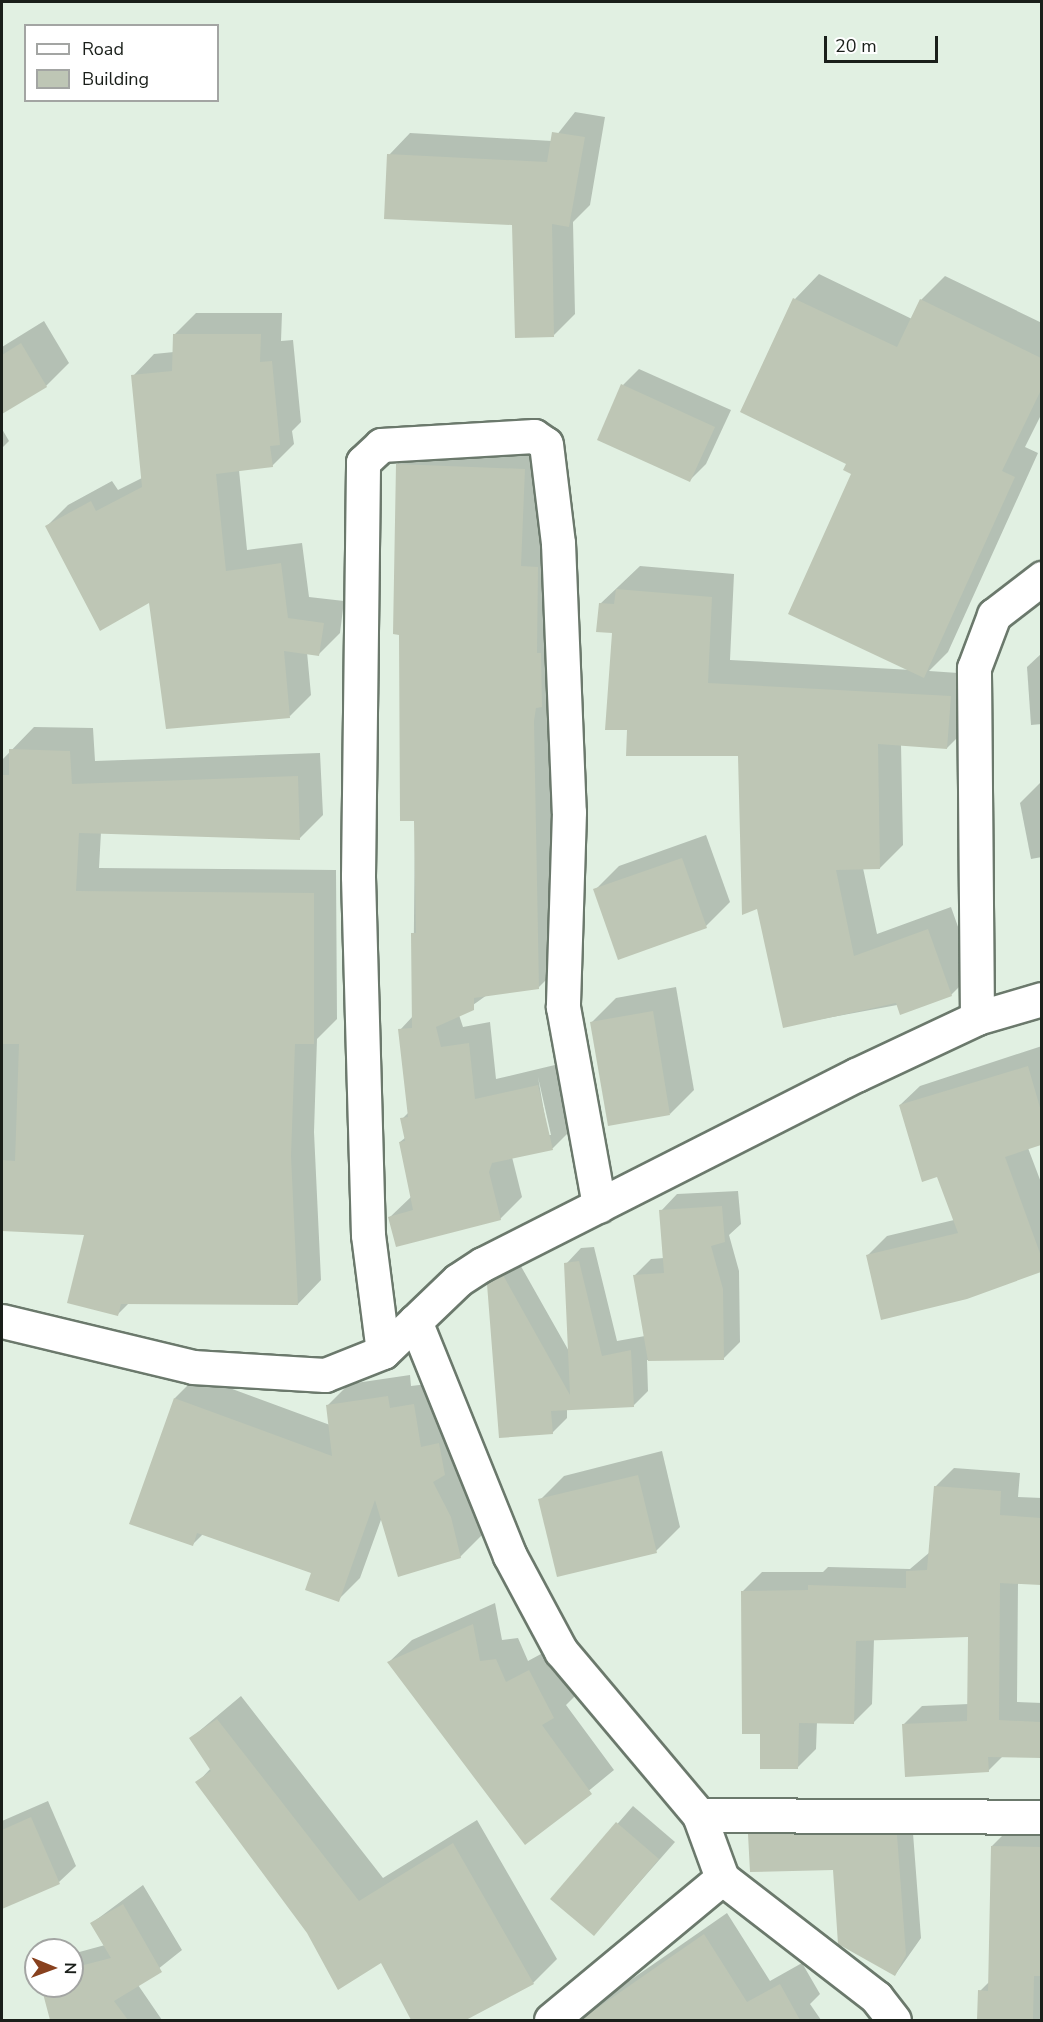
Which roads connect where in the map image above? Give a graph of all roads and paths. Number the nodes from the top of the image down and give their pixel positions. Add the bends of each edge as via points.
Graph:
1 (1041, 578) edge
2 (1041, 999) edge
3 (977, 1018) junction
4 (599, 1206) junction
5 (2, 1321) edge
6 (414, 1322) junction
7 (382, 1352) junction
8 (699, 1815) junction
9 (1041, 1817) edge
10 (722, 1878) junction
11 (551, 2020) edge
12 (894, 2020) edge

1 - 3 street via 994,615 974,668
2 - 3 street
3 - 4 street
4 - 6 street via 483,1264
4 - 7 street via 563,1007 569,812 558,543 546,444 534,436 381,445 363,462 357,876 368,1235
5 - 7 street via 193,1367 325,1375
6 - 7 street
6 - 8 street via 510,1557 561,1652
8 - 9 street
8 - 10 street
10 - 11 street
10 - 12 street via 876,1997

